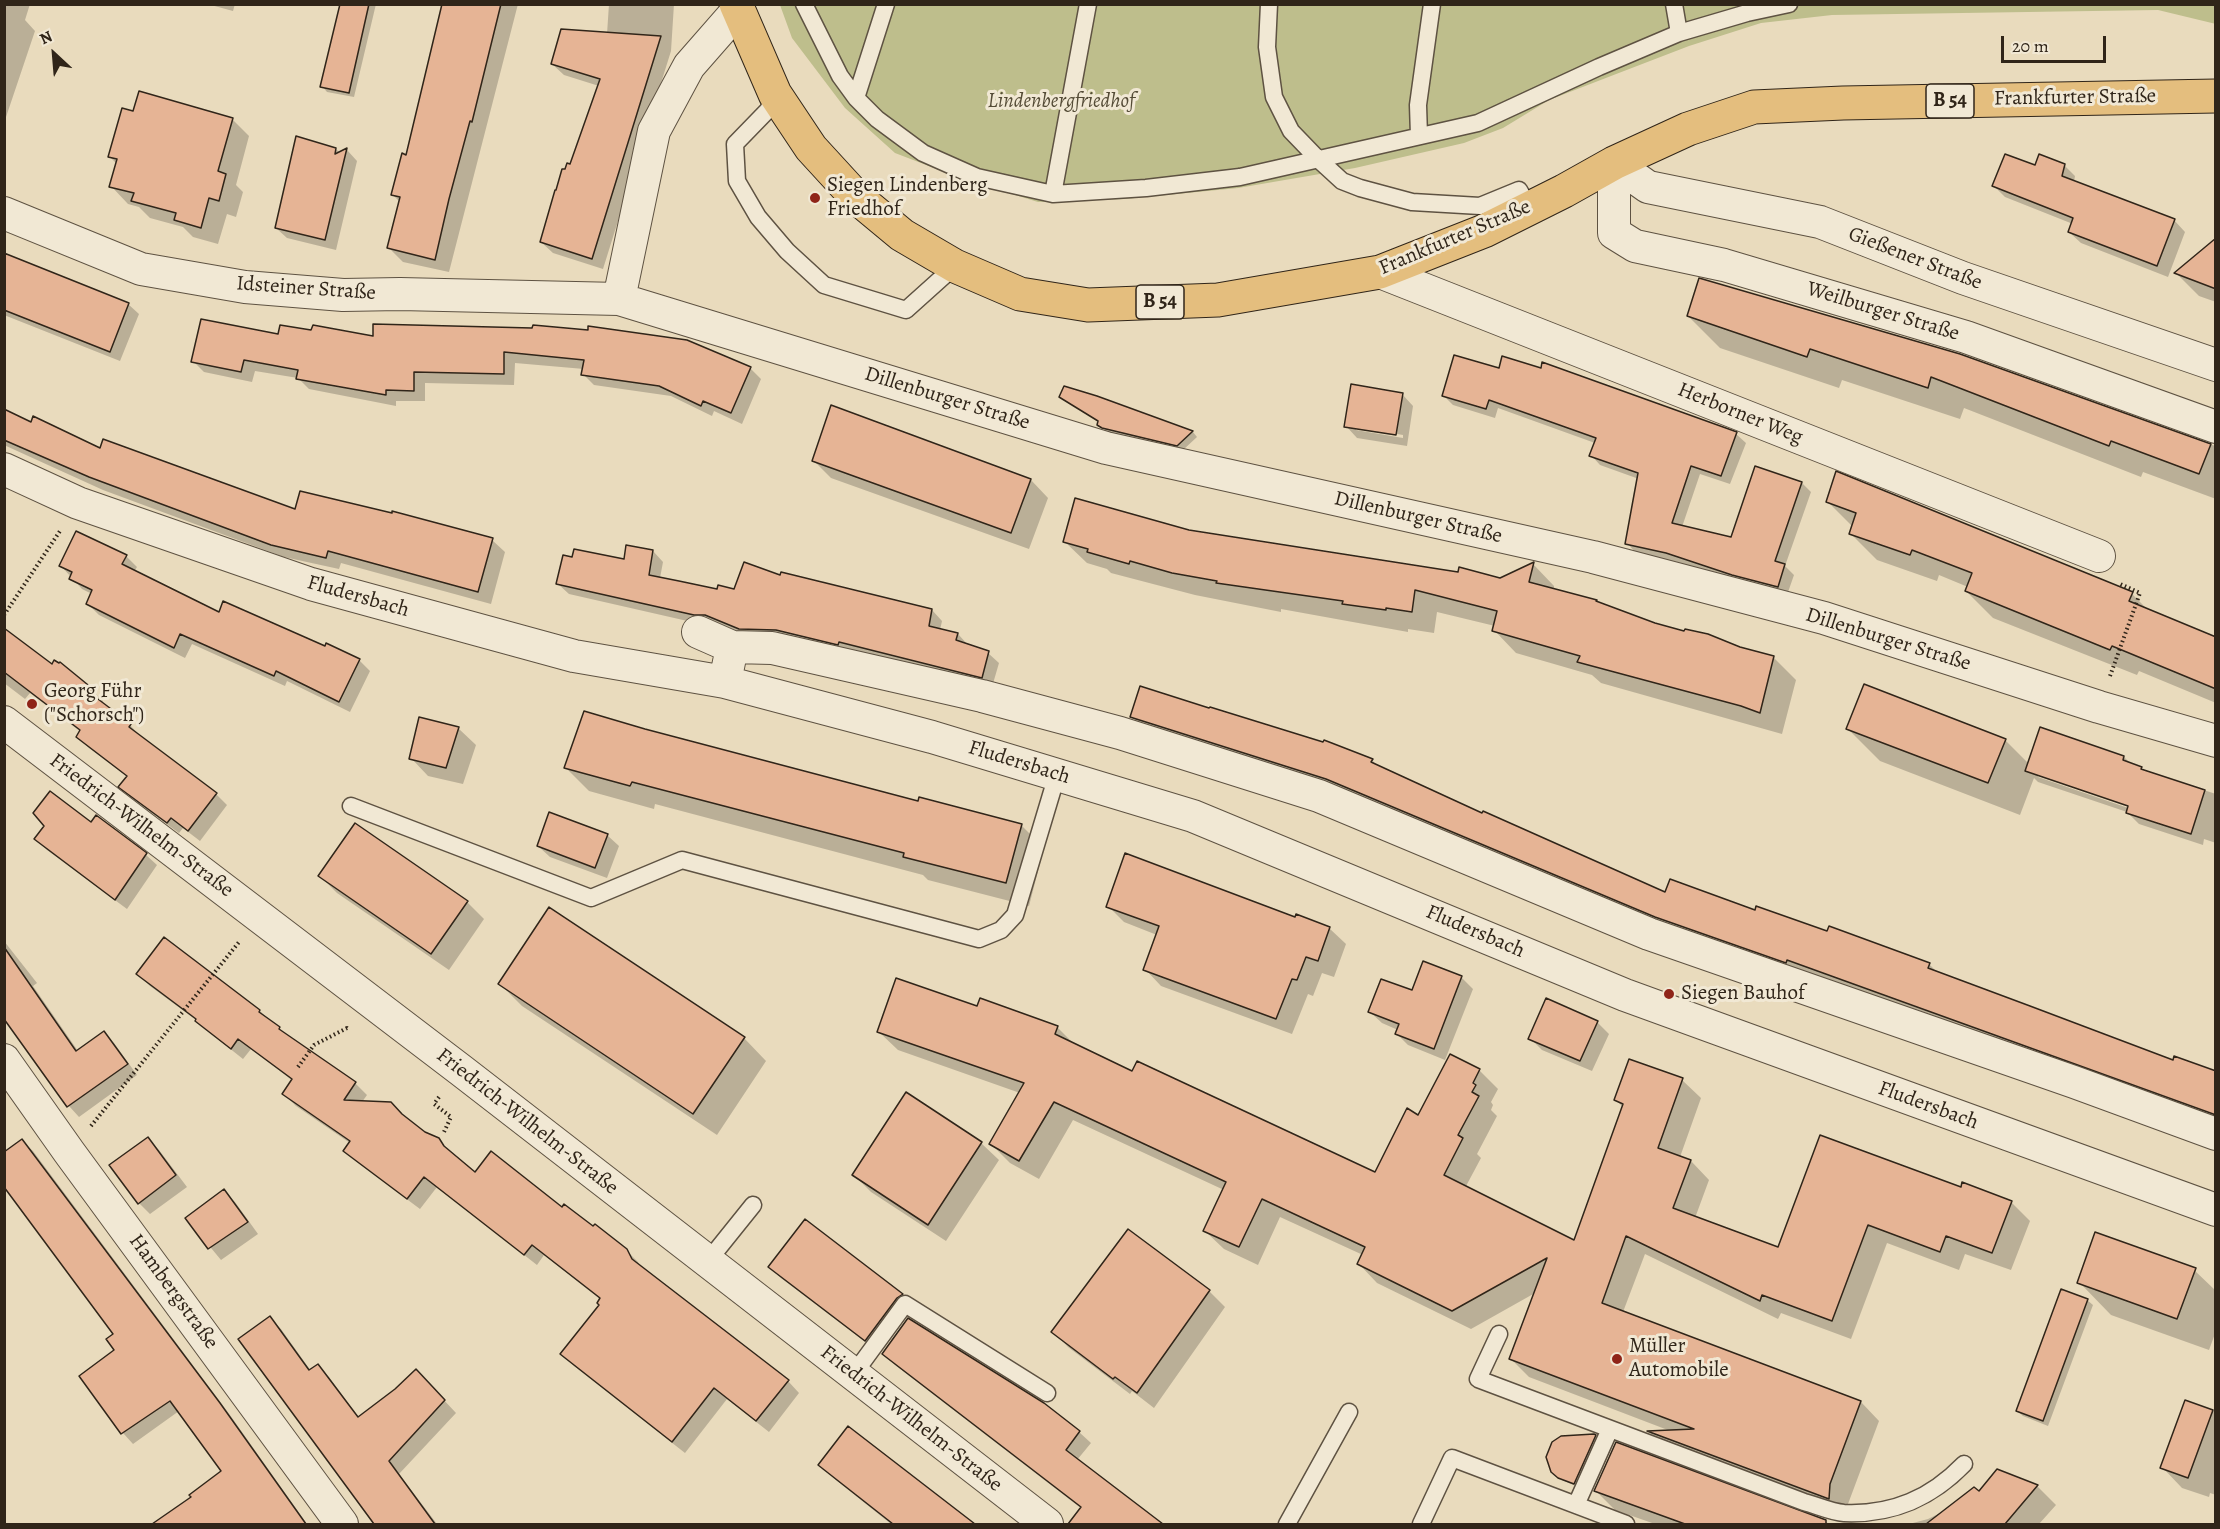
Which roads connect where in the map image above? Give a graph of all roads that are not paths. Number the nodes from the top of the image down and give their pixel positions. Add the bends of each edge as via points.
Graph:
1 (804, 4) edge
2 (886, 4) edge
3 (1088, 4) edge
4 (1269, 4) edge
5 (1432, 4) edge
6 (1674, 4) edge
7 (1789, 4) edge
8 (737, 8) edge
9 (1679, 33) junction
10 (776, 94) junction
11 (2216, 96) edge
12 (856, 98) junction
13 (1419, 136) junction
14 (1318, 159) junction
15 (1614, 163) junction
16 (1053, 194) junction
17 (1529, 208) junction
18 (4, 213) edge
19 (955, 266) junction
20 (1380, 272) junction
21 (619, 299) junction
22 (2216, 365) edge
23 (2216, 427) edge
24 (4, 469) edge
25 (2099, 556) dead end
26 (698, 632) dead end
27 (732, 647) junction
28 (725, 682) junction
29 (4, 722) edge
30 (2216, 741) edge
31 (1057, 775) junction
32 (351, 806) dead end
33 (4, 1060) edge
34 (2216, 1134) edge
35 (753, 1204) dead end
36 (2216, 1210) edge
37 (708, 1261) junction
38 (1499, 1334) dead end
39 (853, 1375) junction
40 (1047, 1393) dead end
41 (1349, 1412) dead end
42 (1610, 1429) junction
43 (1964, 1464) dead end
44 (1576, 1505) junction
45 (342, 1524) edge
46 (1047, 1524) edge
47 (1287, 1524) edge
48 (1420, 1524) edge
49 (1626, 1524) edge

1 - 12 lane via 840,76
2 - 12 lane
3 - 16 lane
4 - 14 lane via 1267,47 1274,97 1291,131
5 - 13 lane via 1418,105
6 - 9 lane
7 - 9 lane
8 - 10 main road, Frankfurter Straße / B 54
8 - 21 street, Frankfurter Straße via 689,66 654,132
9 - 13 lane via 1478,123
10 - 19 main road, Frankfurter Straße / B 54 via 811,148 855,196 903,235
10 - 19 lane via 768,110 735,144 737,181 758,217 788,252 824,285 906,310
11 - 15 main road, Frankfurter Straße / B 54 via 1754,106 1688,129
12 - 16 lane via 877,119 924,153 977,177
13 - 14 lane
14 - 16 lane via 1240,177
14 - 17 lane via 1342,181 1412,202 1480,206 1520,190
15 - 17 main road, Frankfurter Straße / B 54
15 - 22 street, Gießener Straße via 1648,187 1820,222 1963,278
15 - 23 street, Weilburger Straße via 1614,233 1635,246 1724,265 1966,337
17 - 20 main road, Frankfurter Straße / B 54 via 1484,231
18 - 21 street, Idsteiner Straße via 141,269 245,287 343,295
19 - 20 main road, Frankfurter Straße / B 54 via 1020,294 1088,305 1218,300
20 - 25 street, Herborner Weg
21 - 30 street, Dillenburger Straße via 1106,448 1593,557 1824,618
24 - 28 street, Fludersbach via 78,503 322,587 574,656
26 - 27 street
27 - 28 street
27 - 34 street via 772,648 982,696 1120,733 1308,793 1649,934
28 - 31 street, Fludersbach
29 - 37 street, Friedrich-Wilhelm-Straße
31 - 32 lane via 1015,915 1001,930 980,939 682,860 591,898
31 - 36 street, Fludersbach via 1193,816 1625,995
33 - 45 street, Hambergstraße
35 - 37 lane
37 - 39 street, Friedrich-Wilhelm-Straße
38 - 42 lane via 1478,1379
39 - 40 lane via 905,1304
39 - 46 street, Friedrich-Wilhelm-Straße
41 - 47 lane
42 - 43 lane via 1842,1513 1878,1510 1918,1500 1945,1483
42 - 44 lane
44 - 48 lane via 1452,1458
44 - 49 lane

